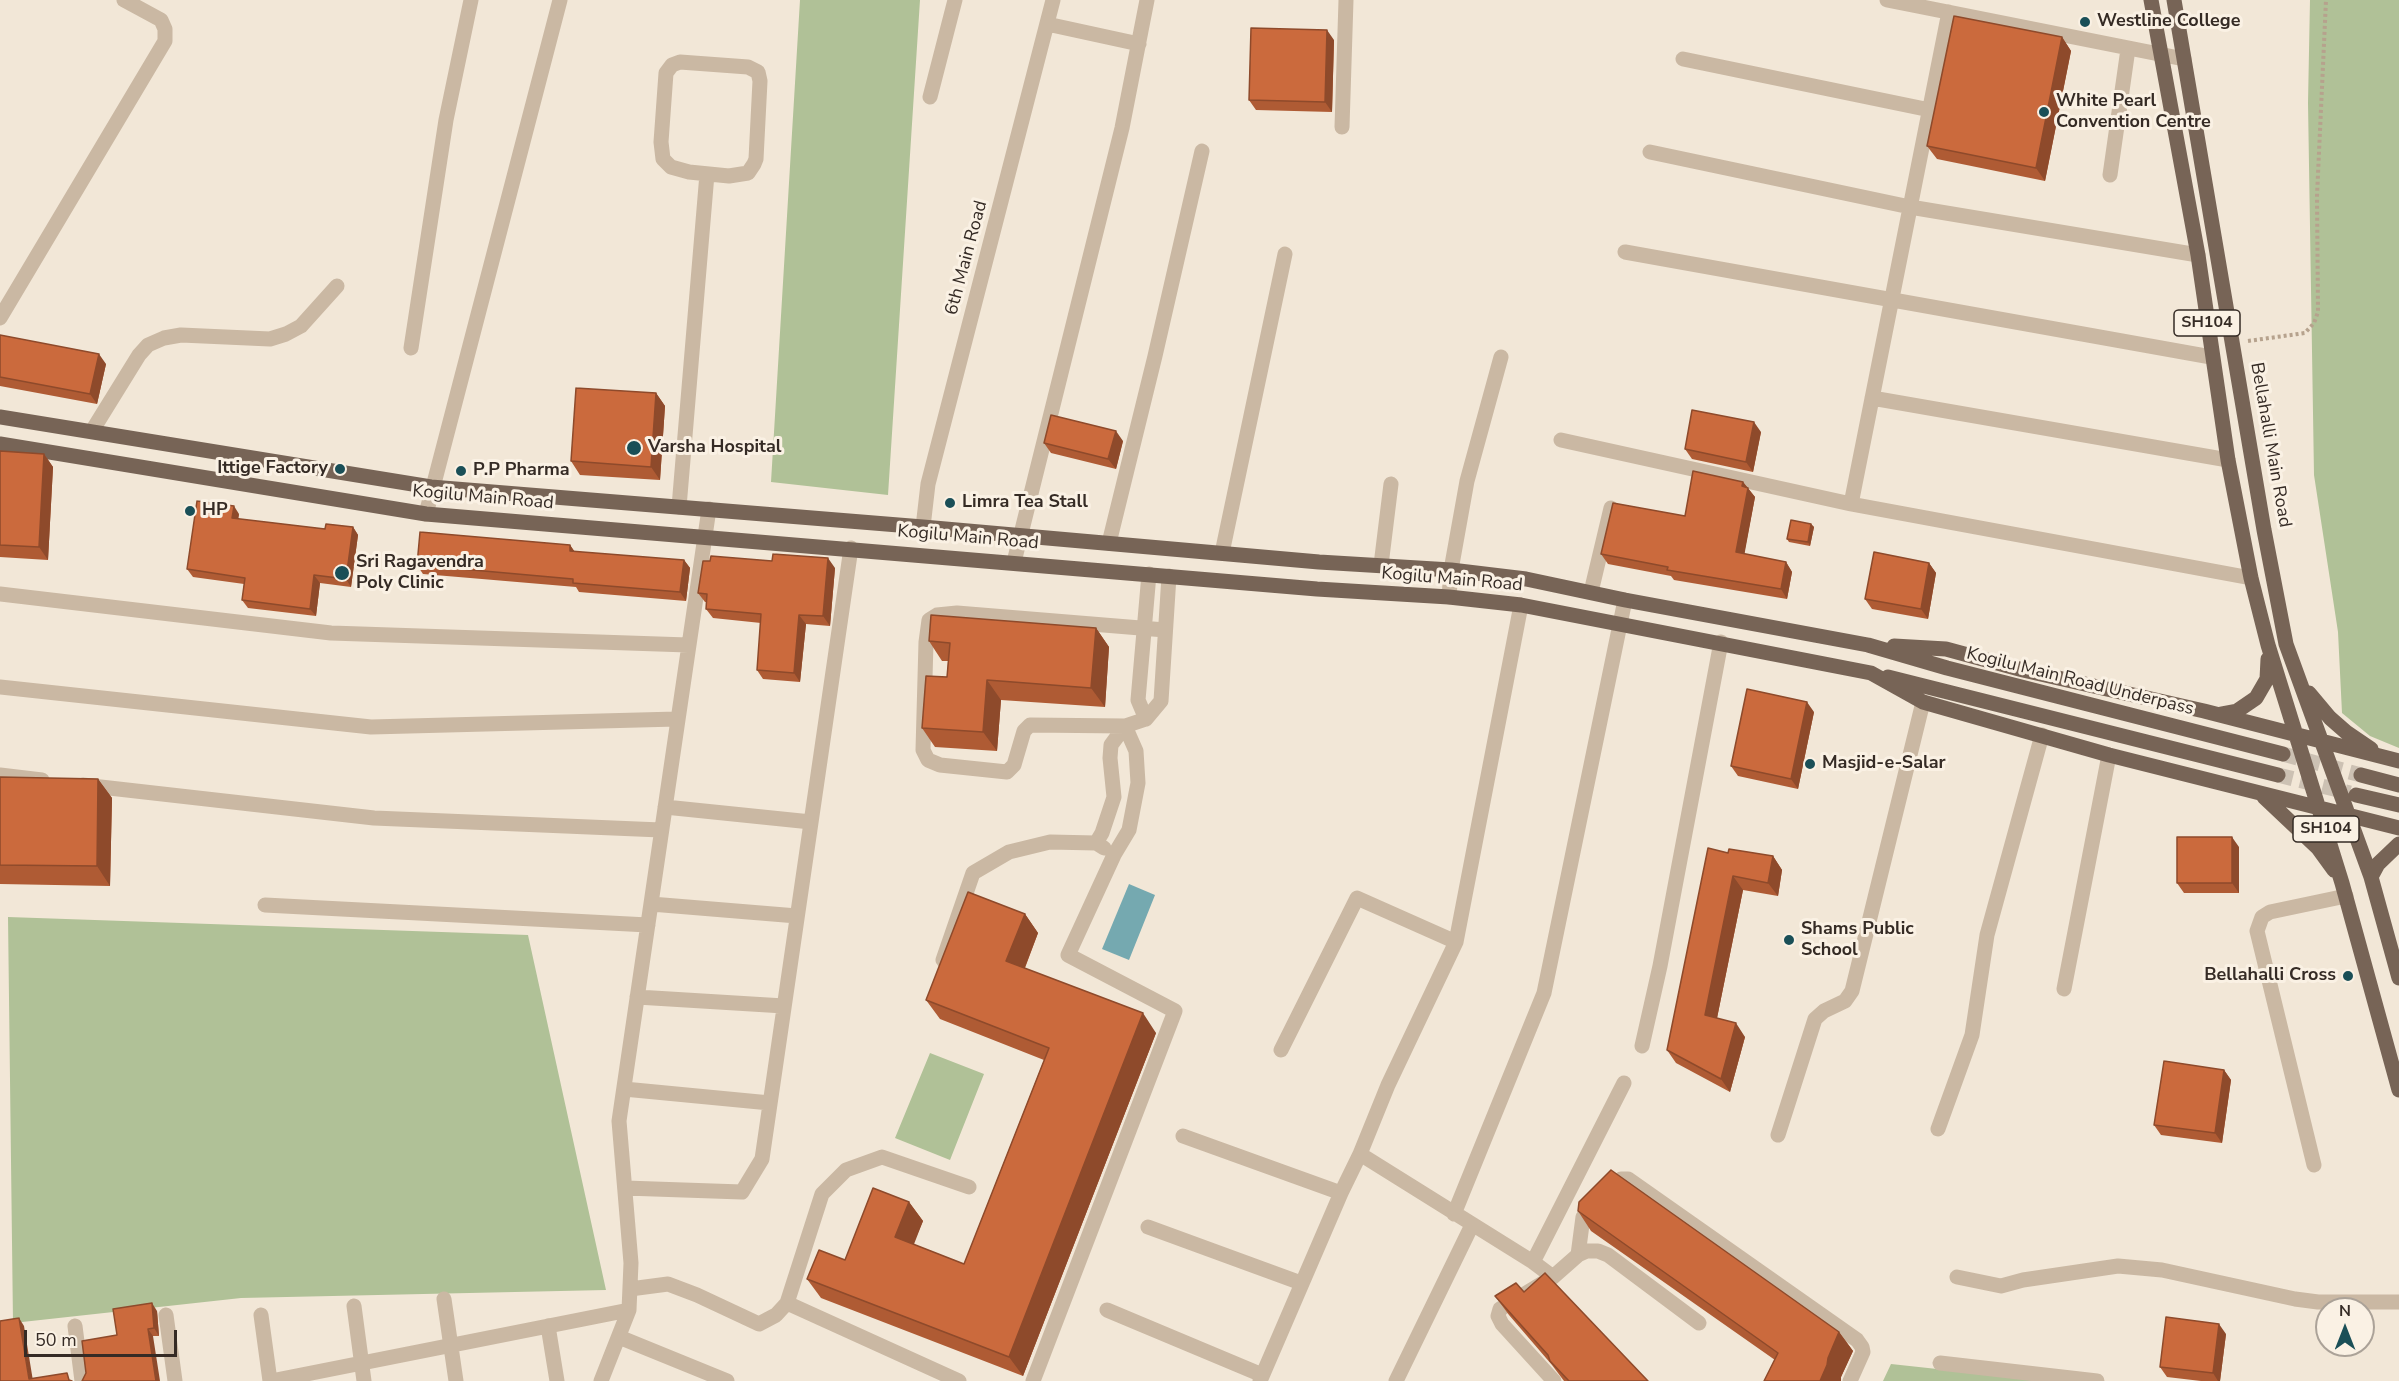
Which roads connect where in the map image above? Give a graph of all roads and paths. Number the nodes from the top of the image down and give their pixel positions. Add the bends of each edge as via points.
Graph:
1 (124, 0) edge
2 (471, 0) edge
3 (560, 0) edge
4 (955, 0) edge
5 (1053, 0) edge
6 (1147, 0) edge
7 (1346, 0) edge
8 (1887, 0) edge
9 (2151, 0) edge
10 (2174, 0) edge
11 (2326, 0) edge
12 (1949, 12) junction
13 (1047, 24) junction
14 (1138, 44) junction
15 (2128, 49) junction
16 (2161, 56) junction
17 (1683, 59) dead end
18 (2184, 59) junction
19 (930, 96) dead end
20 (1930, 110) junction
21 (1342, 128) dead end
22 (1203, 151) dead end
23 (1650, 152) dead end
24 (706, 174) junction
25 (2110, 175) dead end
26 (1910, 207) junction
27 (1625, 252) dead end
28 (1285, 254) dead end
29 (2198, 255) junction
30 (338, 286) dead end
31 (1892, 301) junction
32 (0, 318) edge
33 (2232, 343) junction
34 (411, 348) dead end
35 (1501, 357) dead end
36 (2211, 357) junction
37 (1872, 398) junction
38 (0, 417) edge
39 (92, 431) junction
40 (1561, 440) dead end
41 (0, 444) edge
42 (2228, 460) junction
43 (1391, 484) dead end
44 (431, 487) junction
45 (1851, 504) junction
46 (679, 507) junction
47 (1611, 508) edge
48 (709, 509) junction
49 (426, 514) junction
50 (923, 527) junction
51 (1020, 535) junction
52 (703, 536) junction
53 (1108, 543) junction
54 (851, 548) junction
55 (1222, 553) junction
56 (1014, 562) junction
57 (1381, 566) junction
58 (1451, 570) junction
59 (1149, 574) junction
60 (1169, 576) junction
61 (2251, 578) junction
62 (1590, 592) junction
63 (0, 594) edge
64 (1449, 597) junction
65 (1625, 600) junction
66 (1521, 605) junction
67 (1621, 623) junction
68 (1143, 629) junction
69 (1165, 630) junction
70 (1721, 642) junction
71 (688, 645) junction
72 (1868, 645) junction
73 (2268, 645) junction
74 (2296, 670) junction
75 (1871, 673) junction
76 (0, 687) edge
77 (1923, 702) junction
78 (2204, 711) junction
79 (677, 719) junction
80 (1146, 719) junction
81 (1125, 726) junction
82 (2295, 734) junction
83 (2042, 735) junction
84 (2322, 741) junction
85 (2283, 754) tunnel mouth
86 (2109, 755) junction
87 (2382, 756) junction
88 (2399, 761) edge
89 (0, 775) edge
90 (2278, 775) tunnel mouth
91 (2361, 775) tunnel mouth
92 (2399, 785) edge
93 (2260, 794) junction
94 (2356, 795) tunnel mouth
95 (2399, 806) edge
96 (664, 807) junction
97 (2320, 809) junction
98 (2350, 816) junction
99 (811, 822) junction
100 (2399, 828) edge
101 (661, 831) junction
102 (1096, 843) junction
103 (2399, 844) edge
104 (1114, 855) junction
105 (2371, 877) junction
106 (2344, 890) junction
107 (651, 904) junction
108 (265, 905) dead end
109 (797, 916) junction
110 (648, 925) junction
111 (1456, 942) junction
112 (2399, 978) edge
113 (936, 979) edge
114 (2064, 989) dead end
115 (637, 997) junction
116 (784, 1006) junction
117 (1642, 1046) dead end
118 (1281, 1050) dead end
119 (1624, 1083) dead end
120 (624, 1089) junction
121 (2399, 1090) edge
122 (770, 1103) junction
123 (1938, 1129) dead end
124 (1778, 1135) dead end
125 (1184, 1136) dead end
126 (1360, 1154) junction
127 (2314, 1165) dead end
128 (969, 1187) dead end
129 (625, 1188) junction
130 (1341, 1193) junction
131 (1454, 1214) junction
132 (1472, 1225) junction
133 (1148, 1227) dead end
134 (1578, 1255) junction
135 (1533, 1262) junction
136 (1552, 1277) junction
137 (1957, 1277) dead end
138 (1301, 1283) junction
139 (630, 1289) junction
140 (444, 1299) dead end
141 (2399, 1302) edge
142 (788, 1303) junction
143 (354, 1306) dead end
144 (629, 1310) junction
145 (1107, 1310) dead end
146 (166, 1315) dead end
147 (261, 1315) dead end
148 (1699, 1323) edge
149 (75, 1326) dead end
150 (548, 1326) junction
151 (619, 1337) junction
152 (451, 1346) junction
153 (362, 1363) junction
154 (1940, 1363) dead end
155 (1261, 1378) edge
156 (1401, 1379) edge
157 (82, 1381) edge
158 (175, 1381) edge
159 (271, 1381) edge
160 (364, 1381) edge
161 (456, 1381) edge
162 (557, 1381) edge
163 (601, 1381) edge
164 (727, 1381) edge
165 (959, 1381) edge
166 (1033, 1381) edge
167 (1554, 1381) edge
168 (1850, 1381) edge
169 (2097, 1381) edge

1 - 32 street via 161,20 165,41
2 - 34 street via 446,120
3 - 44 street
4 - 19 street
5 - 13 street, 6th Main Road
6 - 14 street
7 - 21 street
8 - 12 street
9 - 16 main road, SH104
10 - 18 main road, Bellahalli Main Road / SH104
11 - 33 path via 2317,196 2318,312 2305,333
12 - 15 street
12 - 20 street
13 - 14 street
13 - 50 street, 6th Main Road via 928,484
14 - 51 street via 1122,128
15 - 16 street
15 - 25 street
16 - 18 street
16 - 29 main road, SH104
17 - 20 street
18 - 33 main road, Bellahalli Main Road / SH104
20 - 26 street
22 - 53 street
23 - 26 street
24 - 24 street via 671,167 662,154 666,73 680,62 748,67 760,76 754,165 740,175
24 - 46 street
26 - 29 street
26 - 31 street
27 - 31 street
28 - 55 street
29 - 36 main road, SH104
30 - 39 street via 301,326 270,339 181,335 148,345
31 - 36 street
31 - 37 street
33 - 74 main road, Bellahalli Main Road / SH104 via 2284,633
35 - 58 street via 1467,481
36 - 42 main road, SH104
37 - 42 street
37 - 45 street
38 - 39 main road, Kogilu Main Road
39 - 44 main road, Kogilu Main Road
40 - 45 street
41 - 49 main road, Kogilu Main Road
42 - 61 main road, SH104
43 - 57 street
44 - 46 main road, Kogilu Main Road
44 - 49 street
45 - 61 street
46 - 48 main road, Kogilu Main Road
47 - 62 street
48 - 50 main road, Kogilu Main Road
48 - 52 street
49 - 52 main road, Kogilu Main Road
50 - 51 main road, Kogilu Main Road
51 - 53 main road, Kogilu Main Road
51 - 56 street
52 - 54 main road, Kogilu Main Road
52 - 71 street
53 - 55 main road, Kogilu Main Road
54 - 56 main road, Kogilu Main Road
54 - 99 street
55 - 57 main road, Kogilu Main Road
56 - 59 main road, Kogilu Main Road
57 - 58 main road, Kogilu Main Road
58 - 62 main road, Kogilu Main Road
58 - 64 street
59 - 60 main road, Kogilu Main Road
59 - 68 street
60 - 64 main road, Kogilu Main Road
60 - 69 street
61 - 73 main road, SH104
62 - 65 main road, Kogilu Main Road
63 - 71 street via 331,633
64 - 66 main road, Kogilu Main Road
65 - 67 street
65 - 72 main road, Kogilu Main Road
66 - 67 main road, Kogilu Main Road
66 - 111 street
67 - 70 main road, Kogilu Main Road
67 - 131 street via 1544,993
68 - 69 street
68 - 80 street via 1138,700
68 - 81 street via 957,613 929,620 923,750 928,760 940,765 1007,772 1014,765 1024,731 1030,725
69 - 80 street via 1161,701
70 - 75 main road, Kogilu Main Road
70 - 117 street
71 - 79 street
72 - 78 main road via 1946,649
72 - 85 main road, Kogilu Main Road Underpass
73 - 78 main road via 2267,679 2256,698 2226,714
73 - 82 main road, SH104
74 - 84 main road, Bellahalli Main Road / SH104
74 - 87 main road via 2330,718
75 - 77 main road, Kogilu Main Road
75 - 90 main road
76 - 79 street via 371,726
77 - 83 main road, Kogilu Main Road
77 - 124 street via 1852,991 1845,1001 1815,1019
78 - 82 main road
79 - 96 street
80 - 81 street
81 - 102 street via 1111,744 1114,797
81 - 104 street via 1136,751 1138,783 1129,830
82 - 84 main road
82 - 97 main road, SH104
83 - 86 main road, Kogilu Main Road
83 - 123 street via 1987,936 1972,1035
84 - 87 main road
84 - 98 main road, Bellahalli Main Road / SH104
86 - 93 main road, Kogilu Main Road
86 - 114 street
87 - 88 main road
89 - 101 street via 374,818
91 - 92 main road
93 - 97 main road, Kogilu Main Road
93 - 106 main road via 2318,848
94 - 95 main road
96 - 99 street
96 - 101 street
97 - 98 main road, Kogilu Main Road
97 - 106 main road, SH104
98 - 100 main road, Kogilu Main Road
98 - 105 main road, SH104
99 - 109 street
101 - 107 street
102 - 104 street
102 - 113 street via 1050,842 1009,852 973,873
103 - 105 main road via 2378,864
104 - 166 street via 1068,955 1176,1011
105 - 112 main road, SH104
106 - 121 main road, SH104
106 - 127 street via 2270,912 2262,918 2257,931
107 - 109 street
107 - 110 street
108 - 110 street
109 - 116 street
110 - 115 street
111 - 118 street via 1357,898
111 - 126 street
115 - 116 street
115 - 120 street
116 - 122 street
119 - 135 street
120 - 122 street
120 - 129 street via 619,1121
122 - 129 street via 762,1159 742,1192
125 - 130 street
126 - 130 street
126 - 131 street
128 - 142 street via 882,1157 846,1170 822,1194
129 - 139 street
130 - 138 street
131 - 132 street
132 - 135 street
132 - 156 street
133 - 138 street
134 - 136 street
134 - 148 street via 1587,1251 1608,1255
134 - 168 street via 1583,1217 1615,1183 1628,1179 1857,1340 1863,1352
135 - 136 street
136 - 167 street via 1505,1305 1498,1316
137 - 141 street via 2001,1286 2118,1266 2162,1270 2306,1300
138 - 155 street
139 - 142 street via 668,1284 759,1324 777,1315
139 - 144 street
140 - 152 street
142 - 165 street
143 - 153 street
144 - 150 street
144 - 151 street
145 - 155 street
146 - 158 street
147 - 159 street
149 - 157 street
150 - 152 street
150 - 162 street
151 - 163 street
151 - 164 street
152 - 153 street
152 - 161 street
153 - 159 street
153 - 160 street
154 - 169 street

